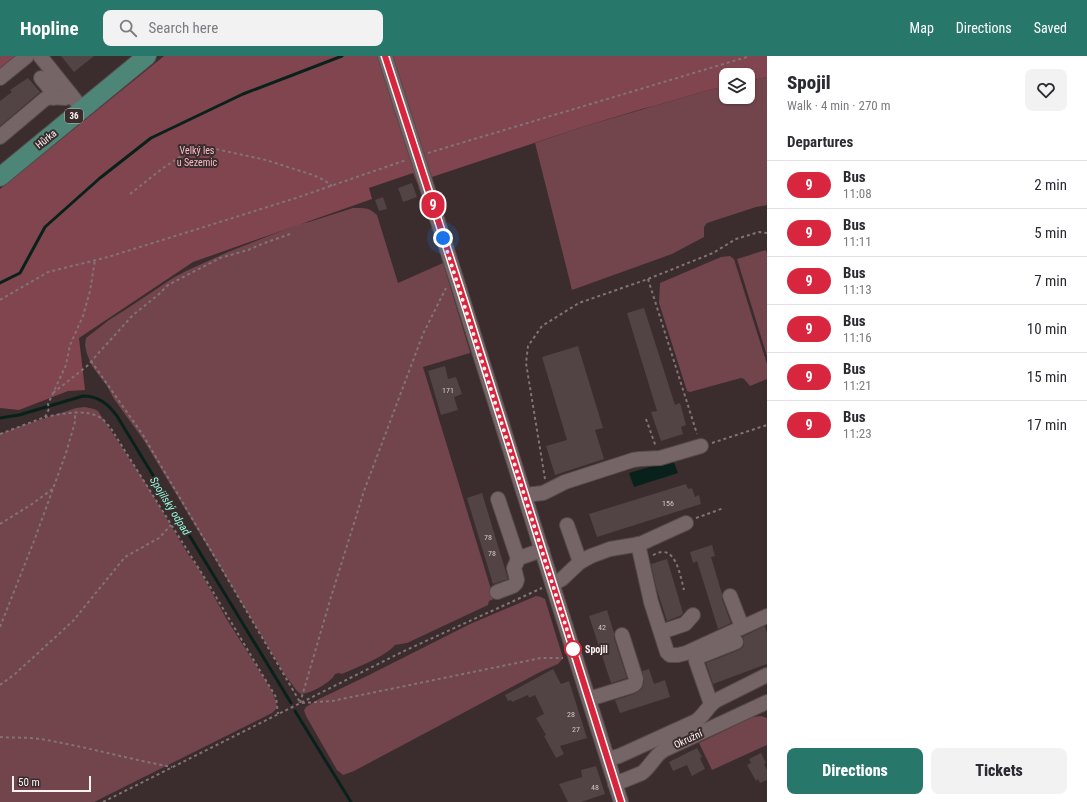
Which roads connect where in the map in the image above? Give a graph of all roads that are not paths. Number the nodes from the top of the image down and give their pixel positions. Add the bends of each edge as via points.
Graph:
1 (27, 56) edge
2 (40, 56) edge
3 (147, 56) edge
4 (385, 56) edge
5 (0, 78) edge
6 (41, 78) dead end
7 (71, 95) junction
8 (53, 98) junction
9 (82, 109) junction
10 (0, 137) edge
11 (0, 177) edge
12 (701, 446) road end
13 (525, 495) junction
14 (498, 499) dead end
15 (686, 523) road end
16 (567, 525) dead end
17 (638, 544) junction
18 (542, 550) junction
19 (518, 557) junction
20 (580, 562) junction
21 (553, 584) junction
22 (497, 592) dead end
23 (730, 596) dead end
24 (693, 615) dead end
25 (767, 616) edge
26 (742, 627) junction
27 (661, 632) junction
28 (622, 635) dead end
29 (736, 642) dead end
30 (767, 675) edge
31 (589, 699) junction
32 (767, 702) edge
33 (711, 704) junction
34 (608, 759) junction
35 (615, 784) junction
36 (621, 802) edge

1 - 5 street
2 - 7 street
3 - 9 main road, Hůrka / 36
4 - 13 street
6 - 8 street
7 - 8 street
7 - 9 street
8 - 10 street via 46,99
9 - 11 main road, Hůrka / 36
12 - 13 street via 660,458 633,460 564,482 543,493
13 - 18 street
14 - 19 street
15 - 17 street
16 - 20 street
17 - 20 street via 602,552
17 - 27 street
18 - 19 street
18 - 21 street
19 - 22 street via 514,568 516,583
20 - 21 street
21 - 31 street
23 - 26 street
24 - 27 street via 685,624
25 - 26 street
26 - 27 street via 678,655 668,654
28 - 31 street via 636,679 635,684
29 - 33 street via 696,659
30 - 33 street
31 - 34 street
32 - 35 street, Okružní via 664,750 642,773
33 - 34 street via 696,721
34 - 35 street
35 - 36 street

